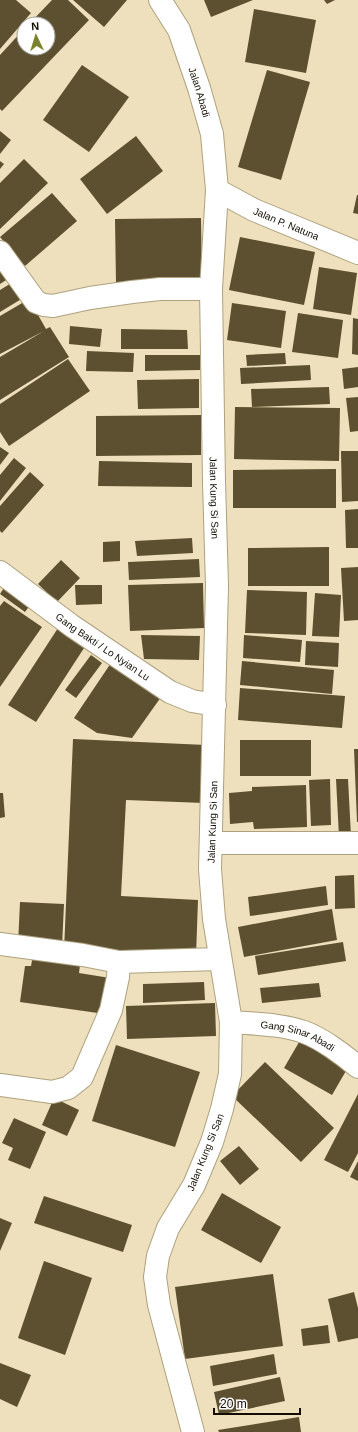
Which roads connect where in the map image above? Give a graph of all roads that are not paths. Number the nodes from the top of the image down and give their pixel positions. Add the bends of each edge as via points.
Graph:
1 (160, 0) edge
2 (217, 190) junction
3 (0, 252) edge
4 (358, 253) edge
5 (211, 288) junction
6 (0, 572) edge
7 (214, 705) junction
8 (211, 843) junction
9 (358, 843) edge
10 (0, 944) edge
11 (220, 958) junction
12 (119, 962) junction
13 (231, 1022) junction
14 (358, 1067) edge
15 (0, 1085) edge
16 (193, 1432) edge

1 - 2 street, Jalan Abadi via 179,30 199,88 212,134
2 - 4 street, Jalan P. Natuna via 254,210
2 - 5 street, Jalan Kung Si San
3 - 5 street via 36,302 53,306 90,298 160,289
5 - 7 street, Jalan Kung Si San via 217,586
6 - 7 street, Gang Bakti / Lo Nyian Lu via 72,626 170,692 192,701
7 - 8 street, Jalan Kung Si San
8 - 9 street
8 - 11 street, Jalan Kung Si San via 210,869
10 - 12 street
11 - 12 street
11 - 13 street, Jalan Kung Si San
12 - 15 street via 111,1010 82,1078 68,1088 52,1092
13 - 14 street, Gang Sinar Abadi via 272,1025 304,1032 330,1046
13 - 16 street, Jalan Kung Si San via 230,1074 222,1109 212,1142 194,1185 168,1228 158,1256 155,1277 159,1305

